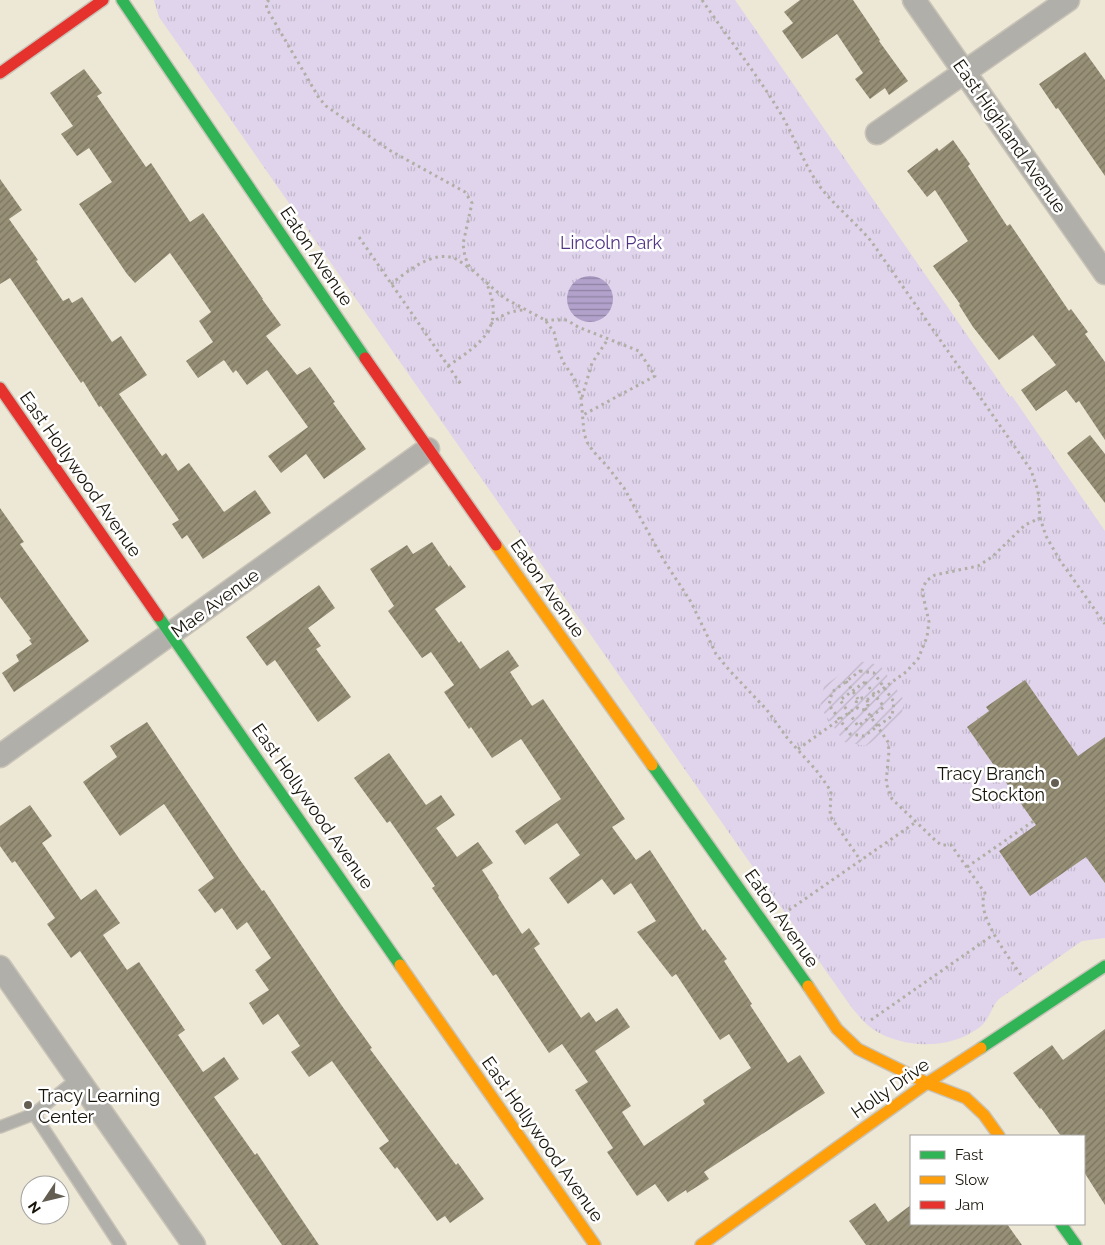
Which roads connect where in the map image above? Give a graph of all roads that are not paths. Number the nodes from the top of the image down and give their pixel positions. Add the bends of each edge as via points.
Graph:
1 (103, 0) edge
2 (122, 0) edge
3 (914, 0) edge
4 (1068, 0) edge
5 (965, 72) junction
6 (0, 73) edge
7 (878, 133) dead end
8 (1105, 273) edge
9 (0, 388) edge
10 (428, 449) junction
11 (172, 634) junction
12 (0, 756) edge
13 (0, 967) edge
14 (1100, 973) edge
15 (77, 1079) junction
16 (927, 1083) junction
17 (34, 1114) junction
18 (0, 1127) edge
19 (998, 1135) edge
20 (1062, 1225) edge
21 (120, 1245) edge
22 (194, 1245) edge
23 (595, 1245) edge
24 (701, 1245) edge
25 (1076, 1245) edge

1 - 6 street
2 - 10 street, Eaton Avenue
3 - 5 street, East Highland Avenue
4 - 5 street
5 - 7 street
5 - 8 street, East Highland Avenue
9 - 11 street, East Hollywood Avenue
10 - 11 street, Mae Avenue
10 - 16 street, Eaton Avenue via 788,955 837,1029 858,1049
11 - 12 street, Mae Avenue
11 - 23 street, East Hollywood Avenue
13 - 15 street
14 - 16 street, Holly Drive
15 - 17 lane
15 - 22 street
16 - 19 street, Eaton Avenue via 966,1098
16 - 24 street, Holly Drive
17 - 18 lane
17 - 21 lane
20 - 25 street

